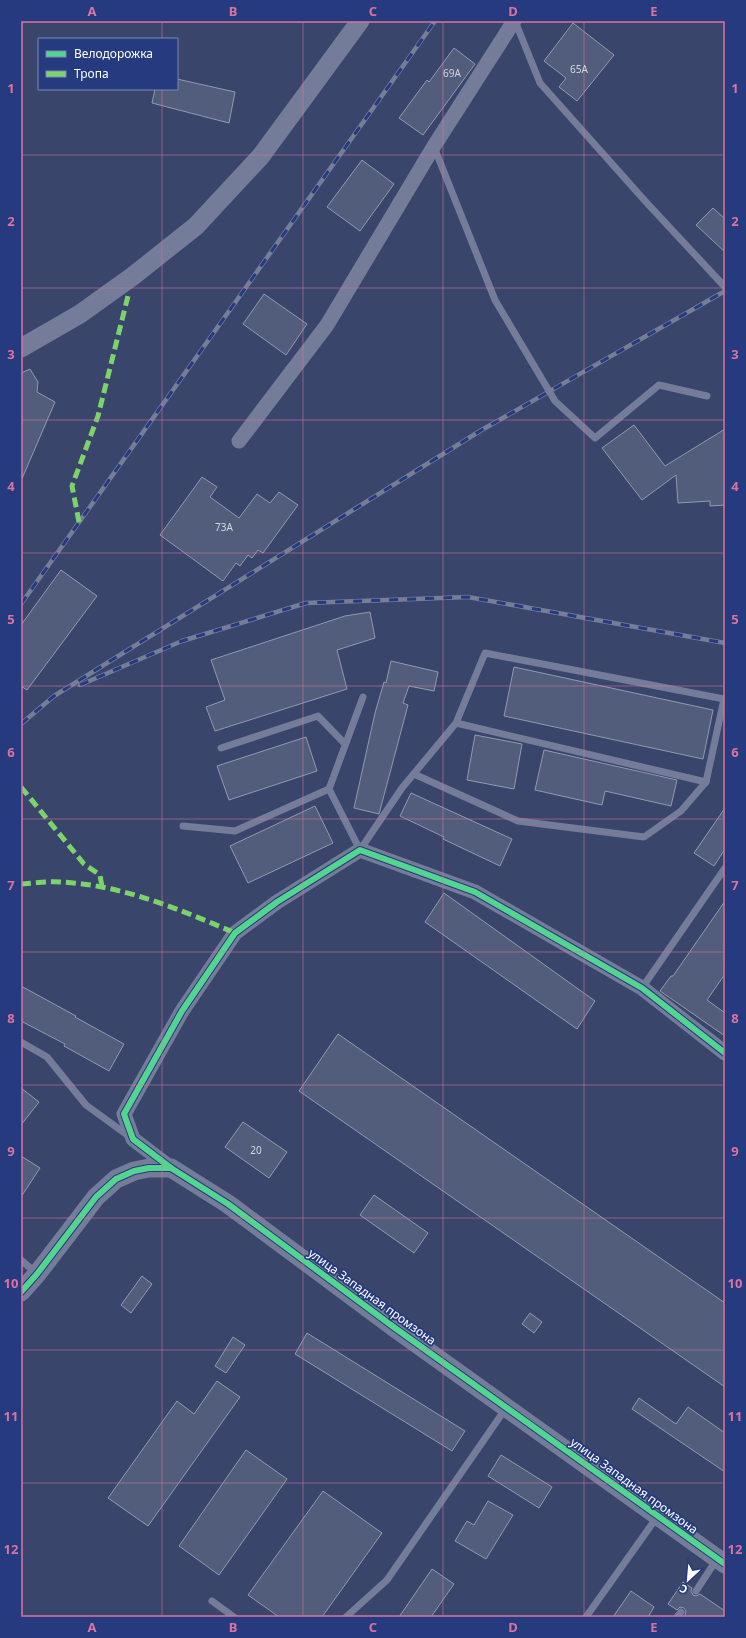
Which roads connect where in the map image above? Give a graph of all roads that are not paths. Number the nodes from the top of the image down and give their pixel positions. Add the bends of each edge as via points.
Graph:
1 (360, 21) edge
2 (514, 21) edge
3 (434, 146) junction
4 (725, 287) edge
5 (21, 348) edge
6 (707, 396) dead end
7 (239, 441) dead end
8 (363, 697) dead end
9 (456, 723) junction
10 (345, 744) junction
11 (221, 748) dead end
12 (414, 774) junction
13 (706, 782) junction
14 (329, 789) junction
15 (183, 826) dead end
16 (360, 850) junction
17 (725, 868) edge
18 (642, 988) junction
19 (21, 1042) edge
20 (724, 1051) edge
21 (133, 1139) junction
22 (171, 1168) junction
23 (21, 1260) edge
24 (37, 1274) junction
25 (21, 1292) edge
26 (506, 1408) junction
27 (657, 1517) junction
28 (721, 1561) edge
29 (696, 1591) dead end
30 (212, 1601) dead end
31 (234, 1617) edge
32 (346, 1617) edge
33 (586, 1617) edge

1 - 5 street via 261,156 196,226 80,314
2 - 3 street
2 - 4 lane via 540,83
3 - 6 lane via 495,300 555,401 595,438 659,385
3 - 7 street via 327,325
8 - 10 lane
9 - 12 lane
9 - 13 lane
9 - 13 lane via 486,653 724,699
10 - 11 lane via 318,716
10 - 14 lane
12 - 13 lane via 518,821 644,837 681,811
12 - 16 lane
14 - 15 lane via 235,831
14 - 16 lane
16 - 18 street via 475,892
16 - 21 street via 276,902 234,934 182,1011 124,1114
17 - 18 lane
18 - 20 street
19 - 21 lane via 47,1057 86,1105
21 - 22 street
22 - 24 street via 134,1171 116,1179 96,1197
22 - 26 street, улица Западная промзона via 228,1204
23 - 24 lane
24 - 25 street
26 - 27 street, улица Западная промзона
26 - 32 lane via 387,1580
27 - 28 street, улица Западная промзона
27 - 33 lane
28 - 29 lane
30 - 31 lane

